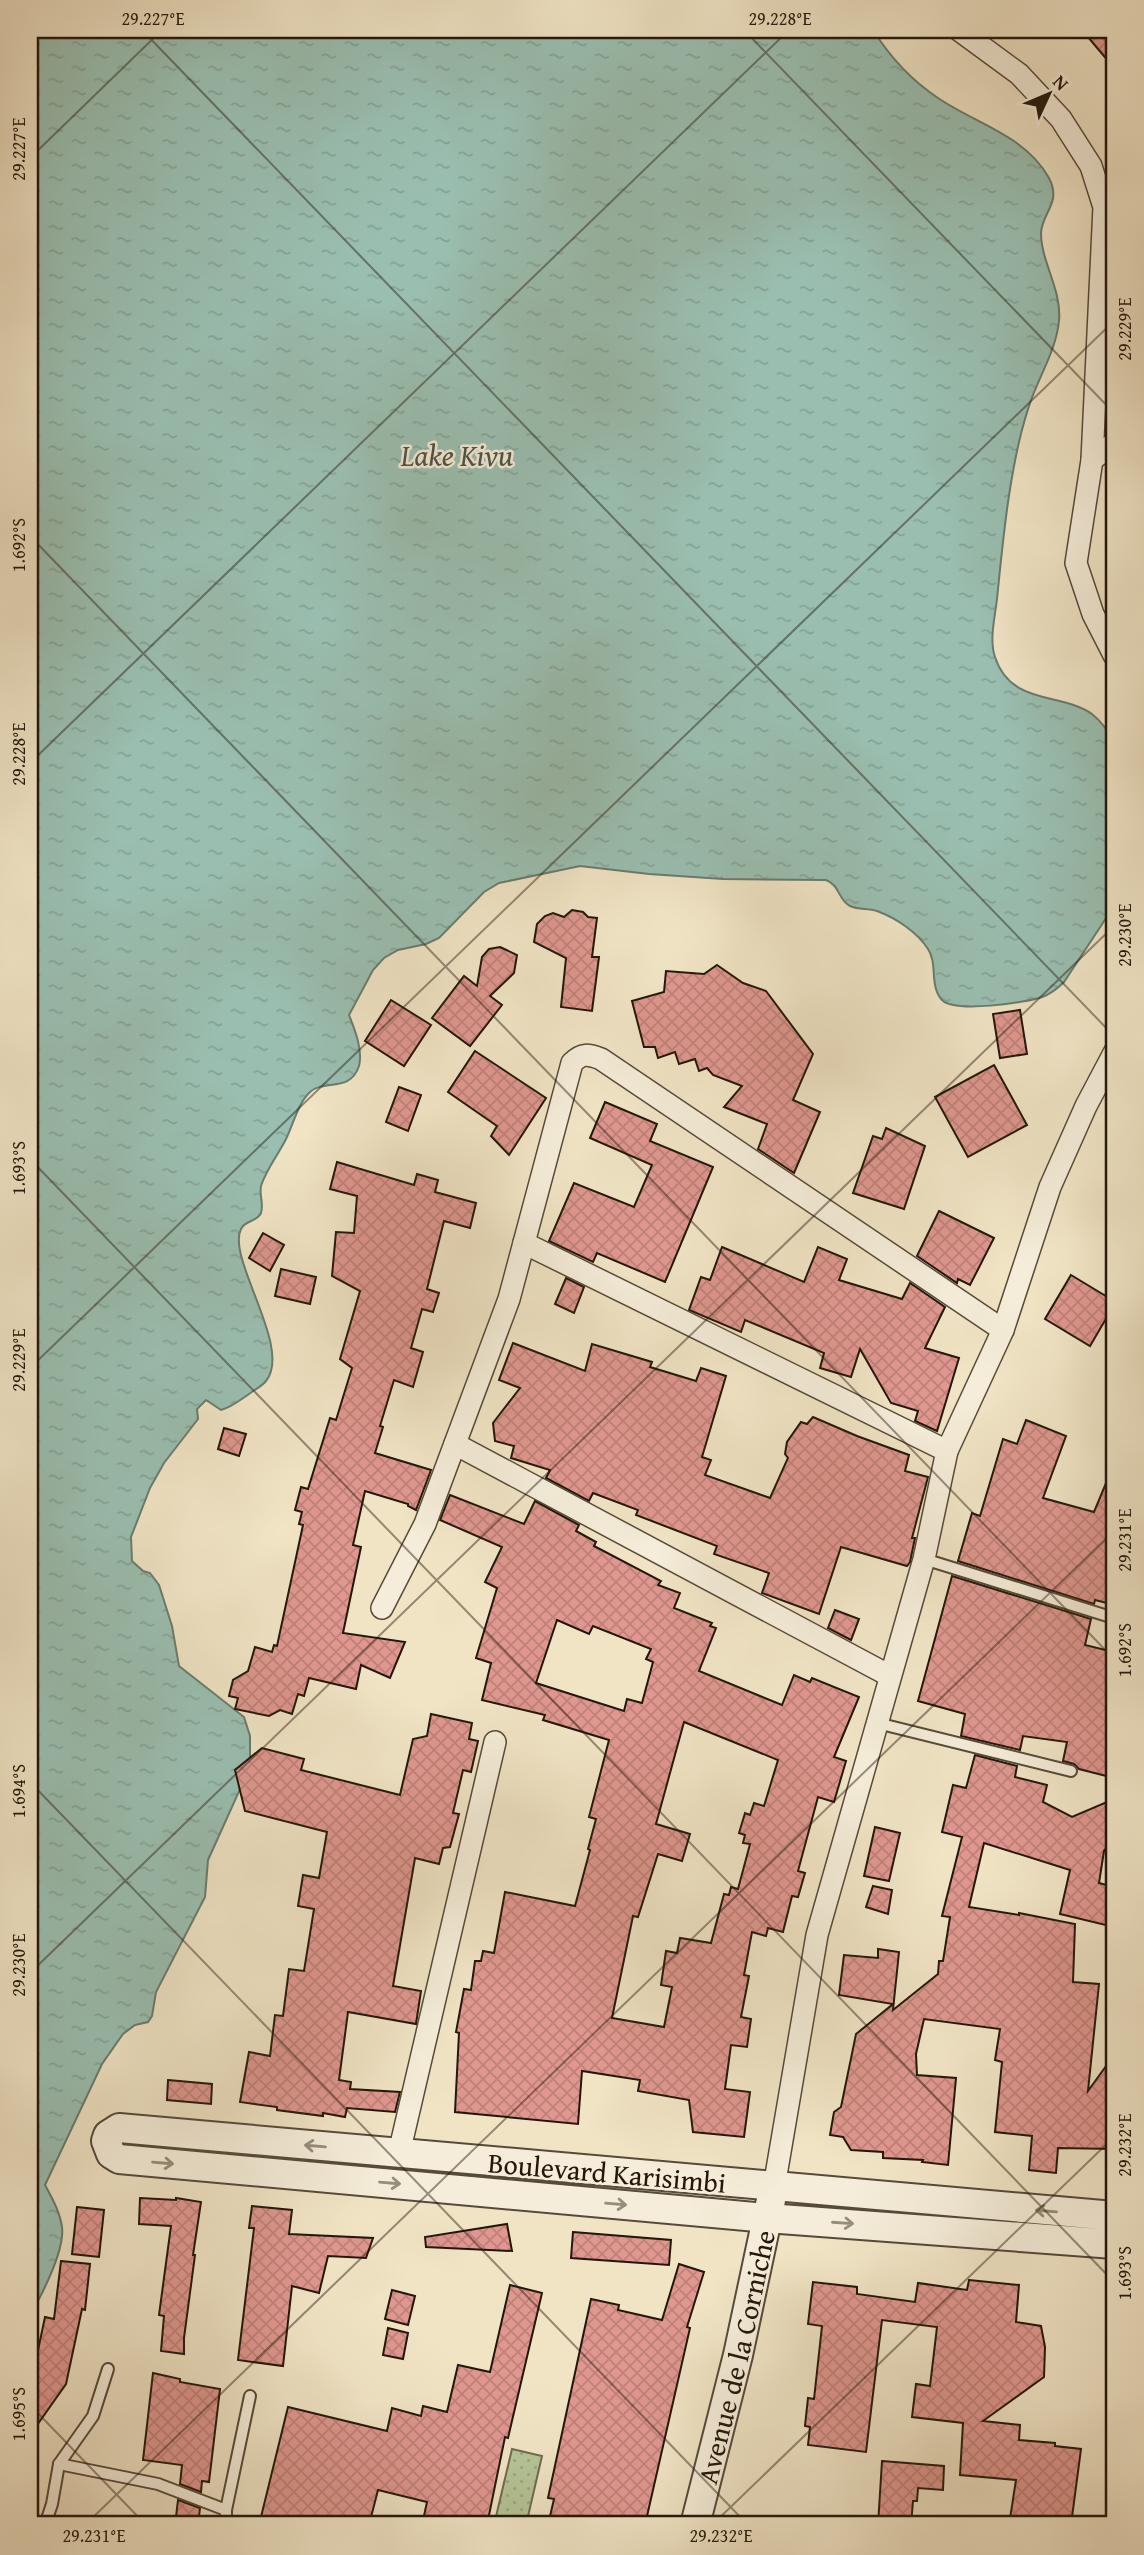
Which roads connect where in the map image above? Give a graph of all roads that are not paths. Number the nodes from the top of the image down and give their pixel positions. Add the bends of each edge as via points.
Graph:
1 (959, 30) edge
2 (1114, 443) edge
3 (1091, 460) junction
4 (1114, 655) edge
5 (1114, 1053) edge
6 (524, 1243) junction
7 (1003, 1330) junction
8 (455, 1444) junction
9 (947, 1451) junction
10 (924, 1559) junction
11 (382, 1608) dead end
12 (1114, 1618) edge
13 (890, 1676) junction
14 (877, 1723) junction
15 (495, 1742) dead end
16 (1071, 1771) dead end
17 (399, 2153) junction
18 (774, 2187) junction
19 (1114, 2216) edge
20 (767, 2218) junction
21 (1114, 2244) edge
22 (108, 2369) dead end
23 (250, 2396) dead end
24 (59, 2463) junction
25 (226, 2510) junction
26 (45, 2525) edge
27 (226, 2525) edge
28 (695, 2525) edge

1 - 3 street via 1019,74 1061,119 1091,166 1104,207
2 - 3 street
3 - 4 street via 1076,563 1093,614
5 - 7 street via 1049,1187
6 - 7 street via 572,1063 589,1054
6 - 8 street via 509,1300
6 - 9 street
7 - 9 street
8 - 11 street via 425,1524
8 - 13 street
9 - 10 street
10 - 12 lane
10 - 13 street
13 - 14 street
14 - 16 lane
14 - 18 street via 817,1935
15 - 17 street
17 - 18 street, Boulevard Karisimbi
17 -> 20 street, Boulevard Karisimbi via 119,2128 106,2141 111,2154 119,2159
19 -> 18 street, Boulevard Karisimbi
18 - 20 street, Avenue de la Corniche
20 -> 21 street
20 - 28 street, Avenue de la Corniche
22 - 24 lane via 93,2416
23 - 25 lane
24 - 25 lane via 158,2484
24 - 26 lane
25 - 27 lane

